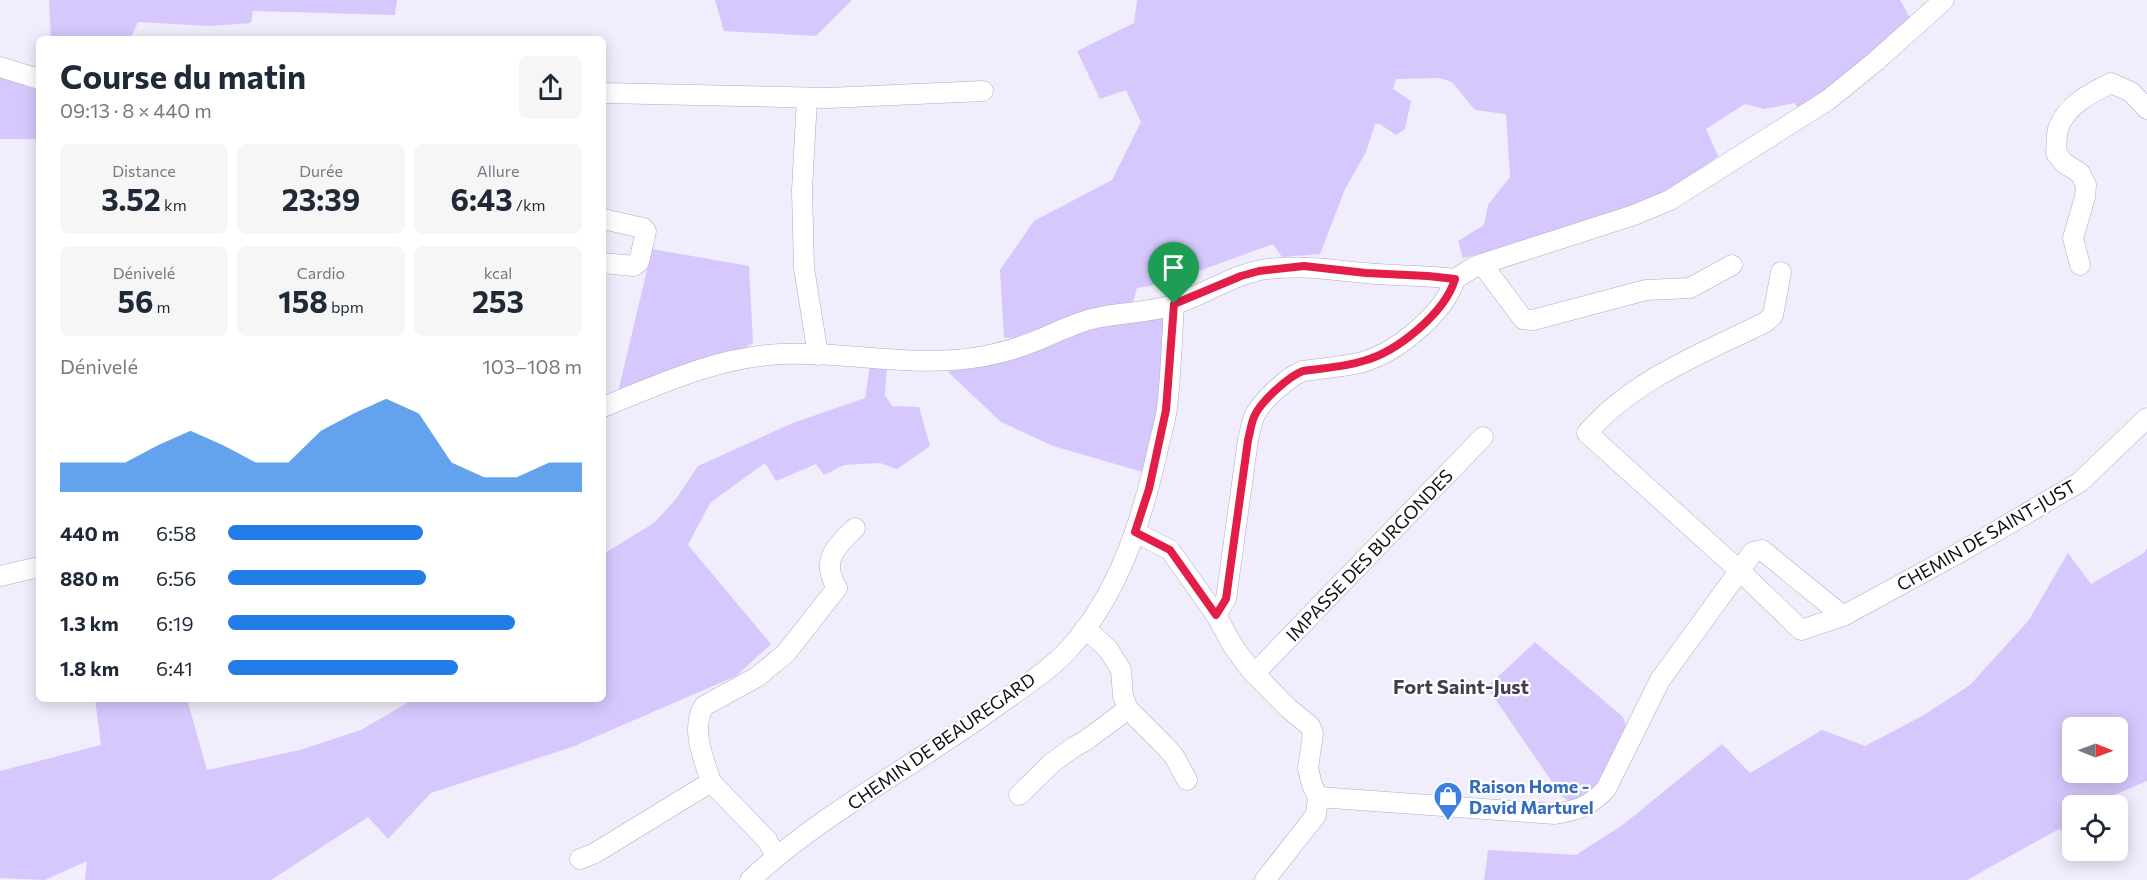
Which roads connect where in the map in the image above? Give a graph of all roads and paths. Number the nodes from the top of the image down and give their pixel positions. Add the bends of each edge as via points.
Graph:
1 (1944, 0) edge
2 (0, 67) edge
3 (36, 78) edge
4 (983, 91) dead end
5 (606, 93) edge
6 (807, 98) junction
7 (2147, 109) edge
8 (606, 220) edge
9 (606, 263) edge
10 (1482, 264) junction
11 (1732, 265) dead end
12 (2080, 265) dead end
13 (1781, 272) dead end
14 (1455, 279) junction
15 (1174, 304) junction
16 (818, 355) junction
17 (606, 406) edge
18 (2147, 418) edge
19 (1483, 436) dead end
20 (855, 528) dead end
21 (1135, 532) junction
22 (36, 568) edge
23 (1741, 572) junction
24 (0, 576) edge
25 (1216, 615) junction
26 (1843, 616) junction
27 (1085, 628) junction
28 (1254, 674) junction
29 (1128, 709) junction
30 (1187, 780) dead end
31 (711, 782) junction
32 (1019, 795) dead end
33 (1318, 797) junction
34 (776, 856) junction
35 (580, 859) dead end
36 (750, 880) edge
37 (1265, 880) edge

1 - 10 street via 1828,100 1670,201
2 - 3 street
4 - 6 street
5 - 6 street
6 - 16 street via 802,190 804,268
7 - 12 street via 2131,92 2111,83 2074,105 2058,128 2056,153 2080,173 2086,185 2073,238
8 - 9 street via 646,231 639,262 634,266
10 - 11 street via 1523,320 1646,290 1690,288
10 - 14 street
13 - 23 street, CHEMIN DE SAINT-JUST via 1773,315 1766,322 1643,385 1608,410 1587,433
14 - 15 street via 1304,266 1277,268 1241,276
14 - 25 street via 1435,314 1394,347 1364,361 1294,374 1260,407 1248,440 1226,599
15 - 16 street via 1096,318 985,356 918,360
15 - 21 street, CHEMIN DE BEAUREGARD via 1166,410
16 - 17 street via 783,354 728,362
18 - 26 street, CHEMIN DE SAINT-JUST via 2080,482
19 - 28 street, IMPASSE DES BURGONDES
20 - 31 street via 833,550 831,578 837,588 786,653 757,677 704,706 699,738
21 - 25 street via 1170,550
21 - 27 street, CHEMIN DE BEAUREGARD via 1119,572
22 - 24 street
23 - 26 street, CHEMIN DE SAINT-JUST via 1801,630
23 - 26 street via 1753,552 1762,550
23 - 33 street via 1660,680 1606,789 1594,802 1555,814
25 - 28 street
27 - 29 street via 1108,650 1121,670
27 - 34 street, CHEMIN DE BEAUREGARD via 1068,650 1025,685
28 - 33 street via 1310,726 1313,734 1308,768
29 - 30 street via 1174,756
29 - 32 street via 1053,762
31 - 34 street via 767,840
31 - 35 street
33 - 37 street via 1316,815
34 - 36 street, CHEMIN DE BEAUREGARD

